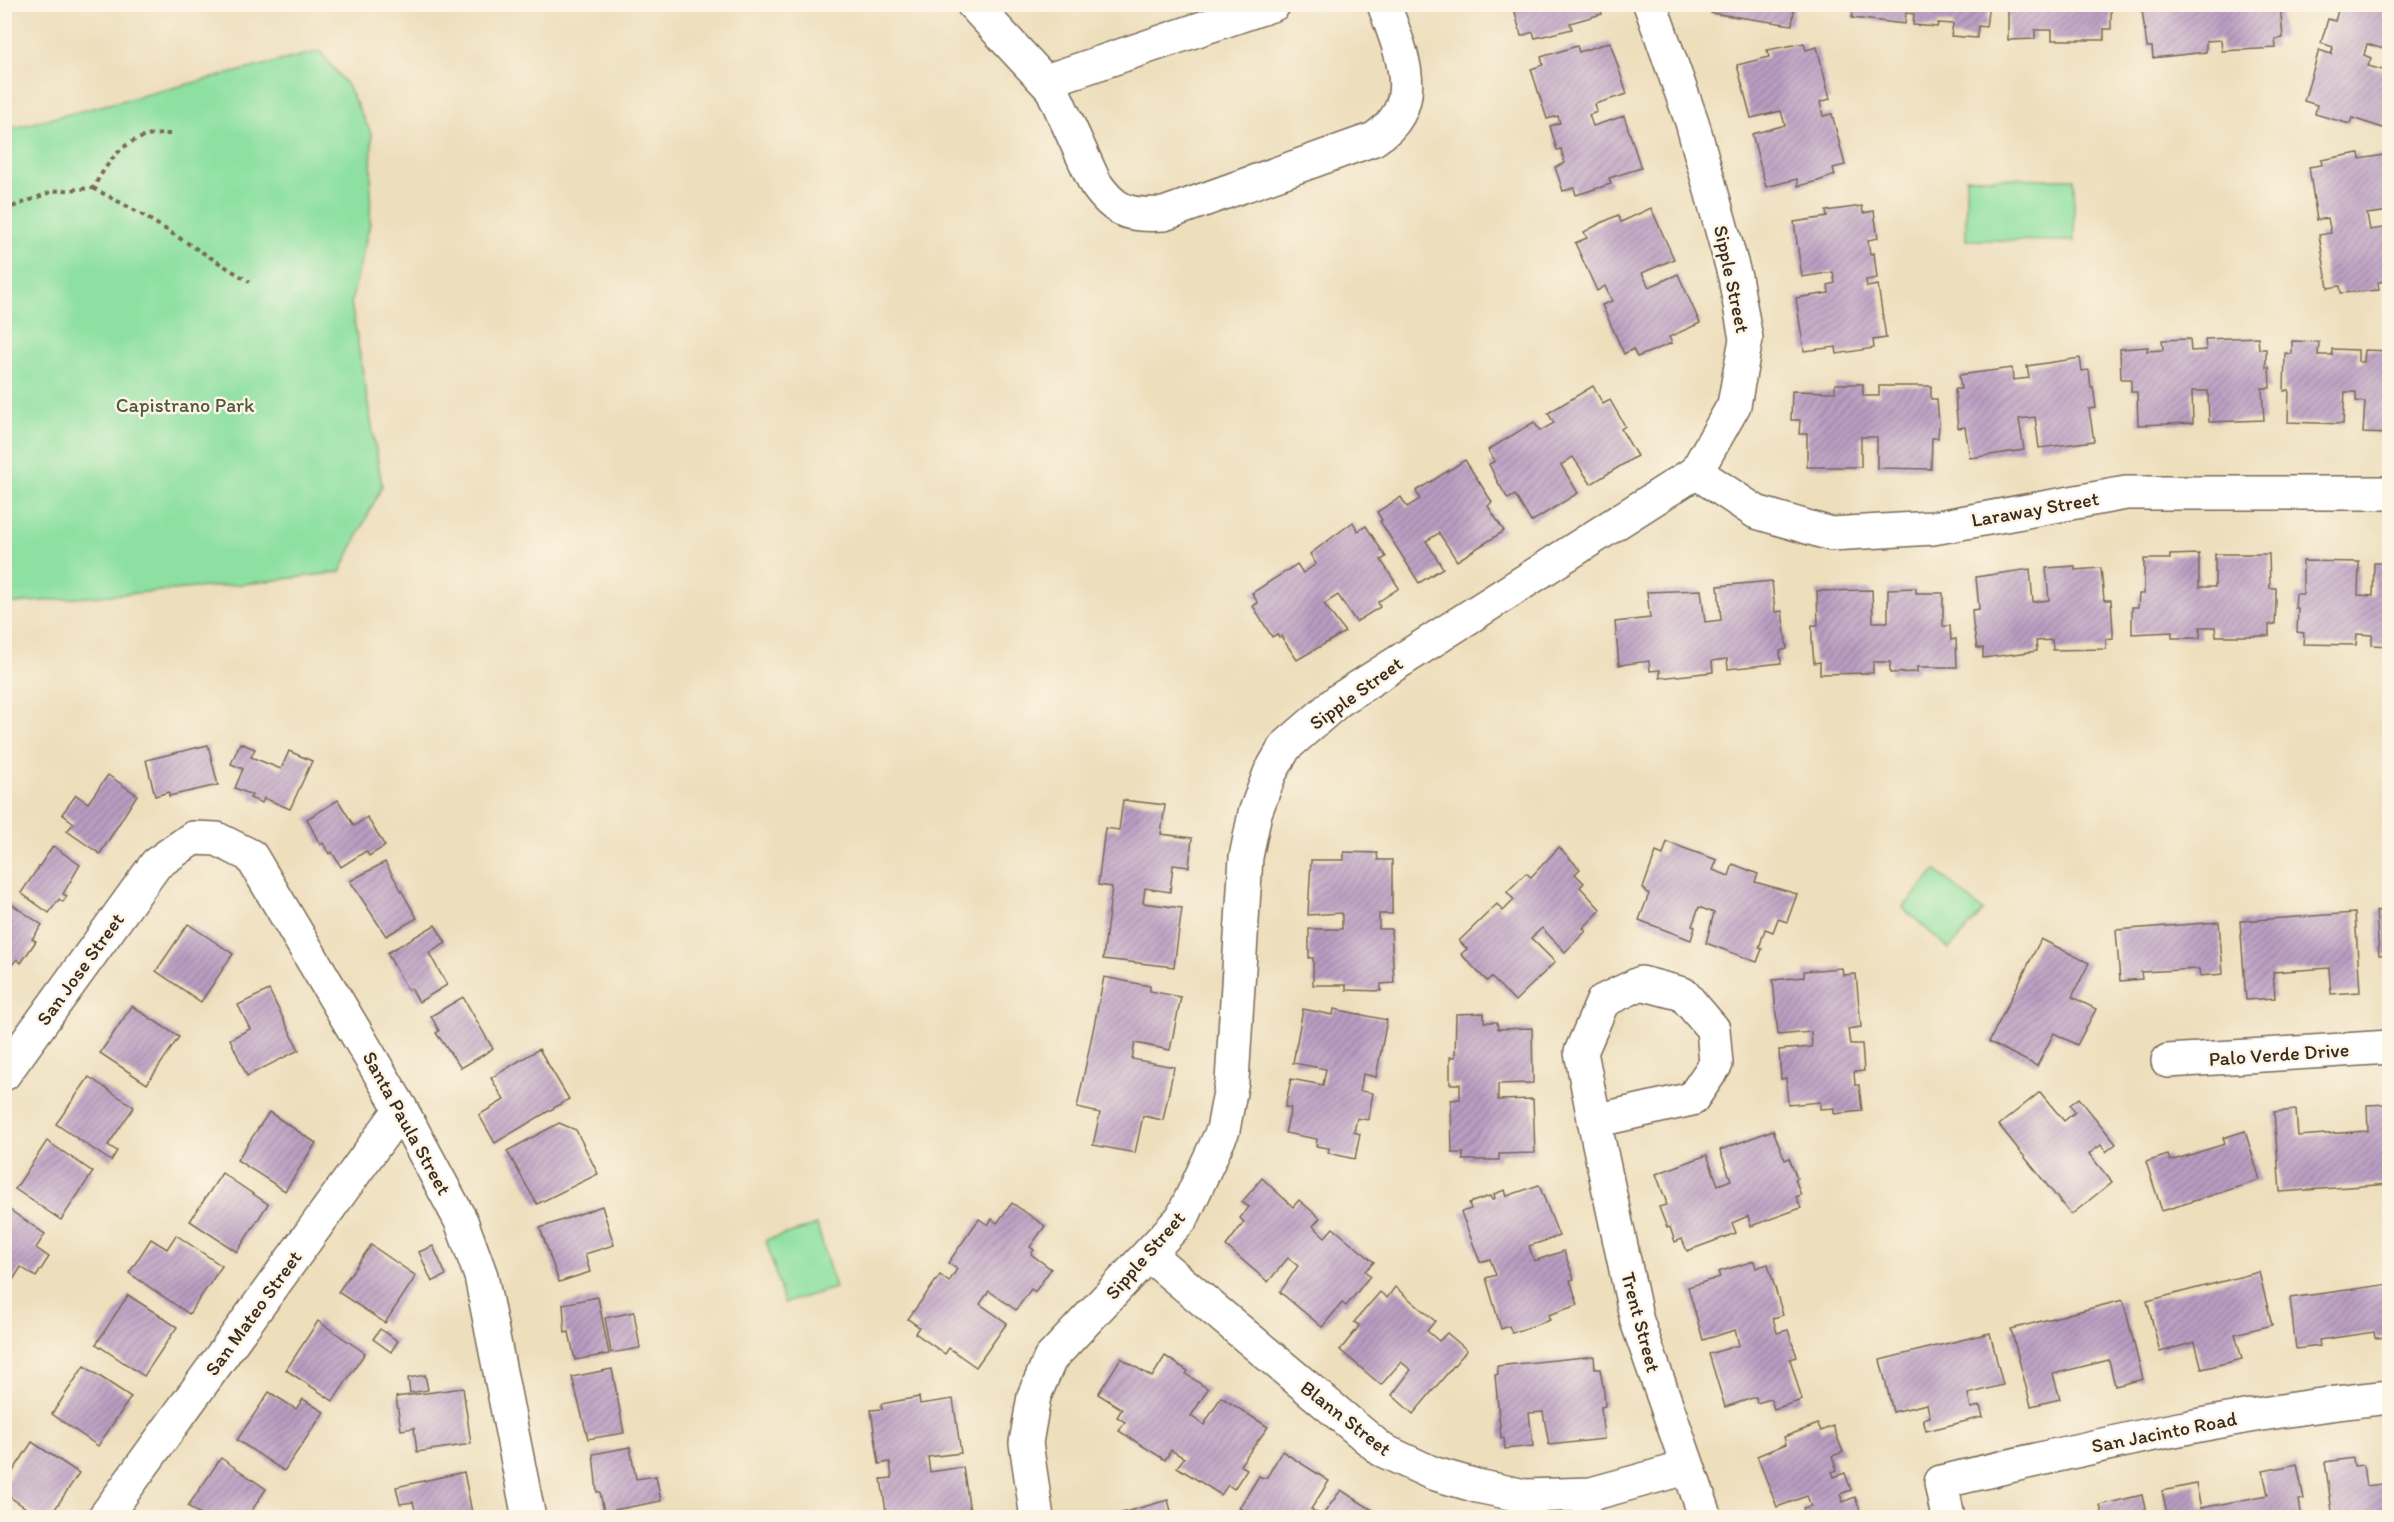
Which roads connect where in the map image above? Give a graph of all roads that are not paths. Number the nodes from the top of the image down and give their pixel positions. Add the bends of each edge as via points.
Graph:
1 (973, 4) edge
2 (1274, 4) edge
3 (1384, 4) edge
4 (1650, 4) edge
5 (1046, 81) junction
6 (1696, 472) junction
7 (2390, 493) edge
8 (156, 864) joint
9 (2390, 1047) edge
10 (2168, 1061) dead end
11 (4, 1074) edge
12 (401, 1109) junction
13 (1594, 1121) junction
14 (1149, 1255) junction
15 (2390, 1397) edge
16 (1686, 1468) junction
17 (104, 1518) edge
18 (529, 1518) edge
19 (1037, 1518) edge
20 (1706, 1518) edge
21 (1948, 1518) edge

1 - 5 street
2 - 5 street
3 - 5 street via 1407,73 1402,105 1385,132 1164,214 1126,213 1103,195
4 - 6 street, Sipple Street via 1695,133 1735,277 1746,339 1734,405
6 - 7 street, Laraway Street via 1756,512 1832,534 1933,528 2126,493
6 - 14 street, Sipple Street via 1339,700 1284,747 1269,773 1255,813 1246,857 1233,1081 1223,1130 1182,1218
8 - 11 street, San Jose Street
8 - 12 street, Santa Paula Street via 193,838 218,839 251,856
9 - 10 street, Palo Verde Drive
12 - 17 street, San Mateo Street
12 - 18 street, Santa Paula Street via 461,1221 481,1276
13 - 13 street, Trent Street via 1581,1052 1604,1001 1641,983 1683,994 1713,1029 1716,1064 1692,1100
13 - 16 street, Trent Street via 1637,1321
14 - 16 street, Blann Street via 1382,1450 1432,1473 1525,1496 1591,1494
14 - 19 street, Sipple Street via 1050,1359 1034,1396 1026,1443
15 - 21 street, San Jacinto Road via 2304,1406 2146,1434 1941,1482
16 - 20 street, Trent Street

